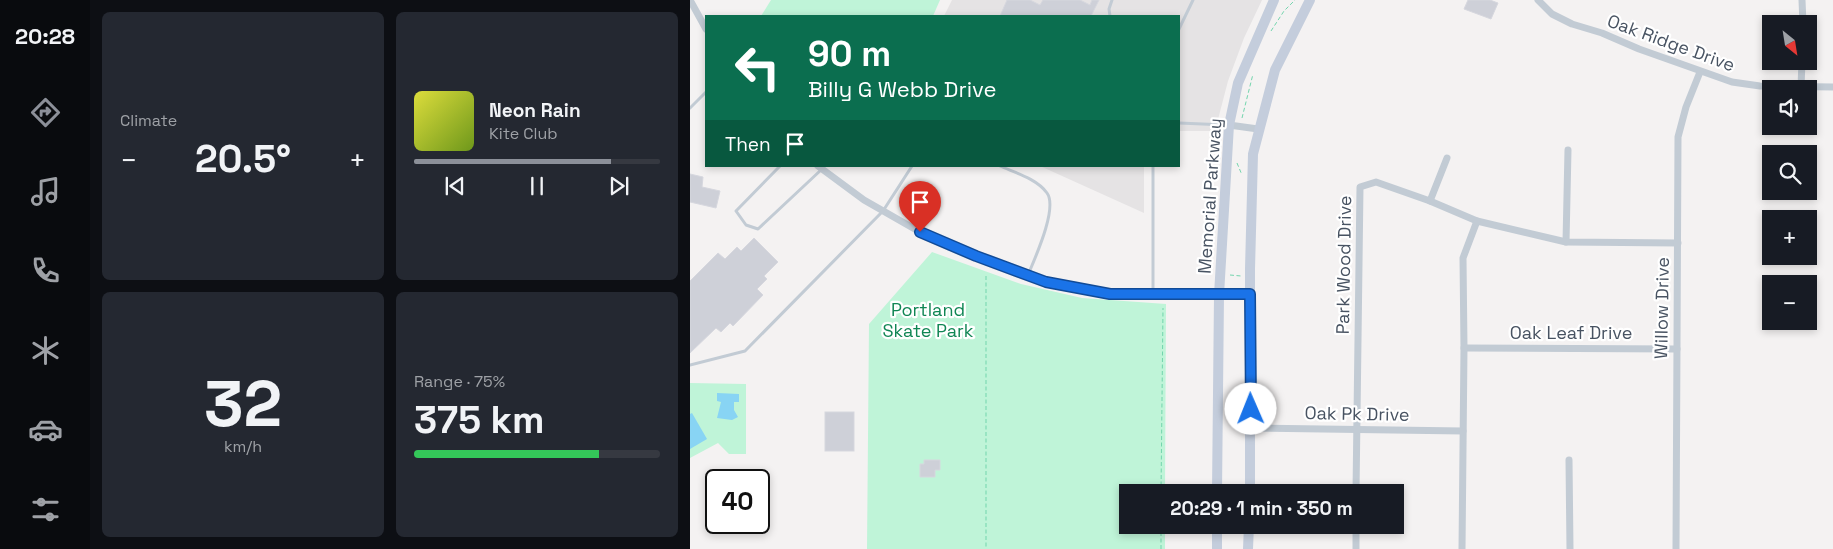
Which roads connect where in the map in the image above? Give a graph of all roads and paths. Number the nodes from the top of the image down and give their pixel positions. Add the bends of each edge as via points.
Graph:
1 (690, 0) edge
2 (1112, 0) edge
3 (1193, 0) edge
4 (1274, 0) edge
5 (1310, 0) edge
6 (1538, 0) edge
7 (1802, 0) edge
8 (1110, 15) edge
9 (1803, 15) edge
10 (705, 28) edge
11 (1180, 28) edge
12 (1700, 72) junction
13 (1762, 86) edge
14 (1817, 87) edge
15 (1833, 87) edge
16 (705, 93) edge
17 (690, 108) edge
18 (1180, 123) edge
19 (1229, 125) junction
20 (1258, 129) junction
21 (1568, 150) dead end
22 (1447, 158) dead end
23 (779, 167) edge
24 (911, 167) edge
25 (1002, 167) edge
26 (1153, 167) edge
27 (820, 168) edge
28 (1430, 201) junction
29 (883, 211) junction
30 (1477, 220) junction
31 (1566, 242) junction
32 (1678, 243) junction
33 (1028, 275) junction
34 (986, 276) dead end
35 (1250, 294) junction
36 (1219, 295) junction
37 (1152, 296) junction
38 (1163, 308) dead end
39 (1464, 348) junction
40 (1677, 349) junction
41 (690, 365) edge
42 (1251, 428) junction
43 (1356, 428) junction
44 (1463, 431) junction
45 (1569, 460) dead end
46 (1161, 484) edge
47 (1217, 484) edge
48 (1250, 484) edge
49 (1356, 484) edge
50 (1161, 534) edge
51 (1217, 534) edge
52 (1249, 534) edge
53 (1356, 534) edge
54 (986, 549) edge
55 (1161, 549) edge
56 (1217, 549) edge
57 (1248, 549) edge
58 (1356, 549) edge
59 (1462, 549) edge
60 (1570, 549) edge
61 (1676, 549) edge

1 - 10 street
2 - 8 lane
3 - 11 lane
4 - 19 street, Memorial Parkway via 1238,83
5 - 20 street via 1275,70
6 - 12 street, Oak Ridge Drive via 1552,14 1572,24
7 - 9 street
12 - 13 street, Oak Ridge Drive via 1732,82
12 - 32 street, Willow Drive via 1678,137
14 - 15 street, Oak Ridge Drive
16 - 17 lane
18 - 19 lane
19 - 20 street
19 - 36 street, Memorial Parkway
20 - 35 street via 1251,195
21 - 31 street
22 - 28 street
23 - 27 lane via 736,210 746,225 758,229
24 - 29 lane
25 - 33 lane via 1029,178 1047,193 1051,206
26 - 37 lane
27 - 29 street
28 - 30 street, Park Wood Drive
28 - 43 street, Park Wood Drive via 1376,182 1360,187
29 - 33 street via 920,232
29 - 41 lane via 745,351
30 - 31 street, Park Wood Drive
30 - 39 street via 1463,258
31 - 32 street, Park Wood Drive
32 - 40 street, Willow Drive
33 - 37 street via 1046,282 1110,294
34 - 54 path
35 - 36 street
35 - 42 street
36 - 37 street
36 - 47 street, Memorial Parkway
38 - 46 path
39 - 40 street, Oak Leaf Drive
39 - 44 street
40 - 61 street, Willow Drive
42 - 43 street, Oak Pk Drive
42 - 48 street
43 - 44 street, Oak Pk Drive
43 - 49 street, Park Wood Drive
44 - 59 street
45 - 60 street
50 - 55 path
51 - 56 street
52 - 57 street
53 - 58 street

